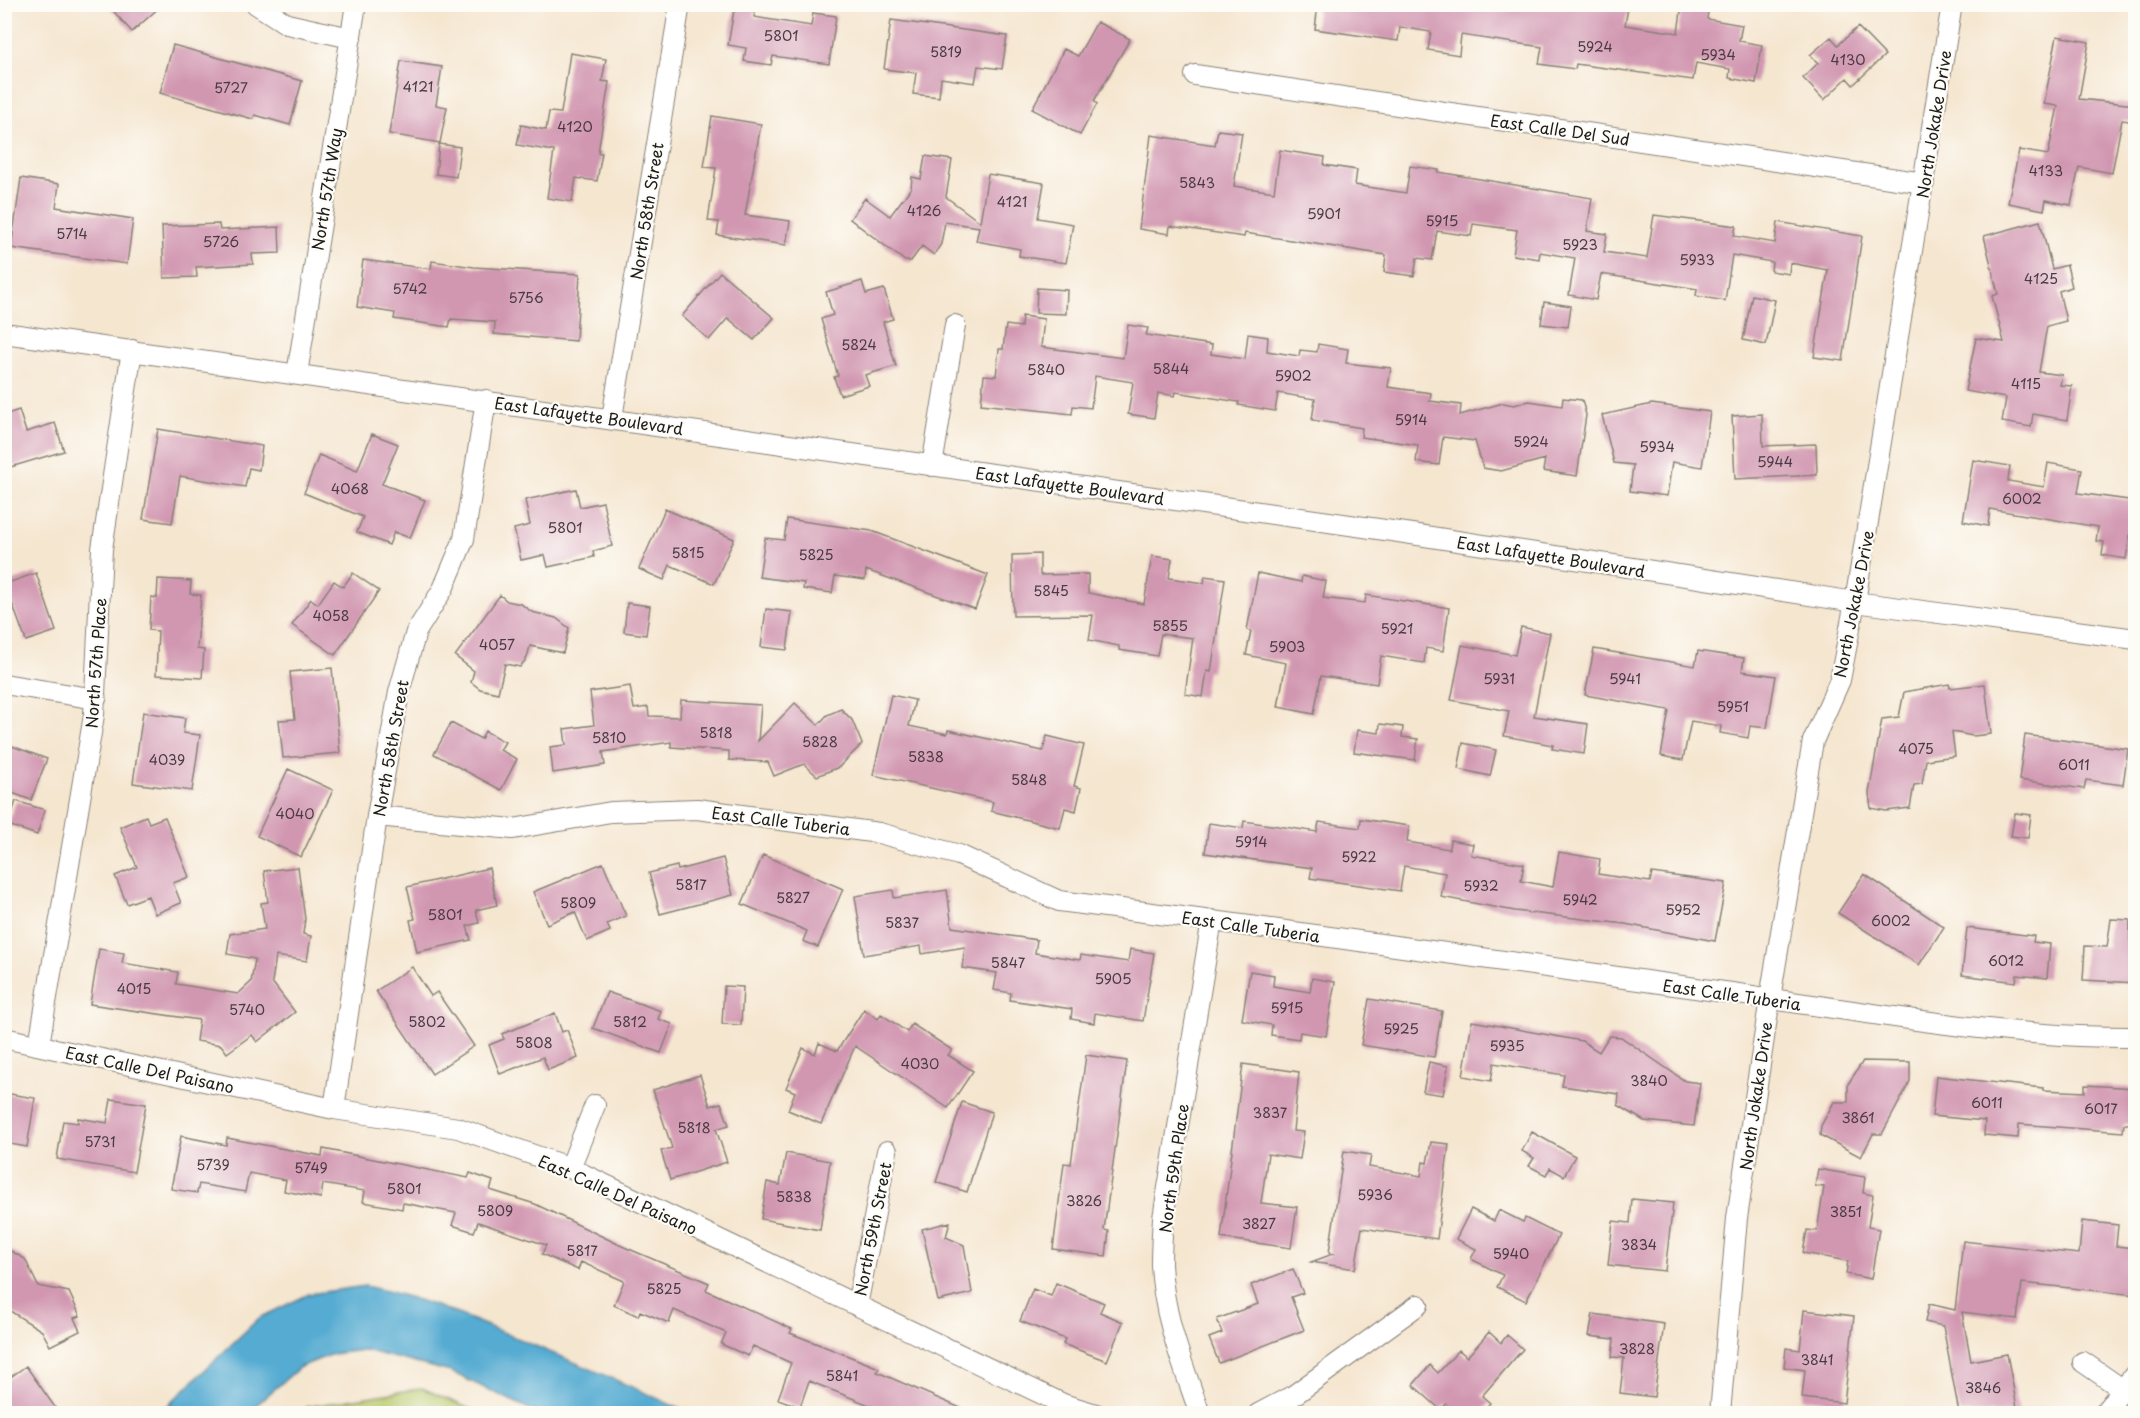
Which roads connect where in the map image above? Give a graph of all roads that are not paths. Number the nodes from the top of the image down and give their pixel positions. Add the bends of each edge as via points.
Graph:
1 (256, 4) edge
2 (356, 4) edge
3 (680, 4) edge
4 (1952, 4) edge
5 (351, 38) junction
6 (1195, 75) dead end
7 (1924, 183) junction
8 (955, 325) dead end
9 (4, 333) edge
10 (132, 350) junction
11 (297, 374) junction
12 (486, 400) junction
13 (612, 418) junction
14 (932, 466) junction
15 (1855, 602) junction
16 (2136, 639) edge
17 (4, 684) edge
18 (96, 699) junction
19 (377, 816) junction
20 (1212, 920) junction
21 (1770, 998) junction
22 (2136, 1037) edge
23 (4, 1038) edge
24 (39, 1045) junction
25 (595, 1105) dead end
26 (333, 1109) junction
27 (887, 1151) dead end
28 (570, 1168) junction
29 (1418, 1305) dead end
30 (857, 1306) junction
31 (2083, 1362) dead end
32 (2136, 1373) edge
33 (2122, 1389) junction
34 (1096, 1413) edge
35 (1200, 1413) edge
36 (1258, 1413) edge
37 (1720, 1413) edge
38 (2103, 1413) edge

1 - 5 street via 287,24
2 - 5 street, North 57th Way
3 - 13 street, North 58th Street
4 - 7 street, North Jokake Drive
5 - 11 street, North 57th Way
6 - 7 street, East Calle Del Sud
7 - 15 street, North Jokake Drive
8 - 14 street
9 - 10 street, East Lafayette Boulevard
10 - 11 street, East Lafayette Boulevard
10 - 18 street, North 57th Place via 102,549
11 - 12 street, East Lafayette Boulevard
12 - 13 street, East Lafayette Boulevard
12 - 19 street, North 58th Street via 464,539 443,589 416,632 407,659
13 - 14 street, East Lafayette Boulevard
14 - 15 street, East Lafayette Boulevard
15 - 16 street, East Lafayette Boulevard
15 - 21 street, North Jokake Drive via 1840,680 1813,741
17 - 18 street
18 - 24 street, North 57th Place
19 - 20 street, East Calle Tuberia via 513,829 611,813 697,809 879,833 958,855 1059,901
19 - 26 street, North 58th Street
20 - 21 street, East Calle Tuberia
20 - 35 street, North 59th Place via 1163,1218 1161,1265 1179,1353
21 - 22 street, East Calle Tuberia via 1944,1026 2095,1038
21 - 37 street, North Jokake Drive via 1737,1218
23 - 24 street, East Calle Del Paisano
24 - 26 street, East Calle Del Paisano
25 - 28 street
26 - 28 street, East Calle Del Paisano via 458,1128
27 - 30 street, North 59th Street
28 - 30 street, East Calle Del Paisano
29 - 36 street via 1294,1395
30 - 34 street, East Calle Del Paisano via 1063,1404
31 - 33 street
32 - 33 street
33 - 38 street

